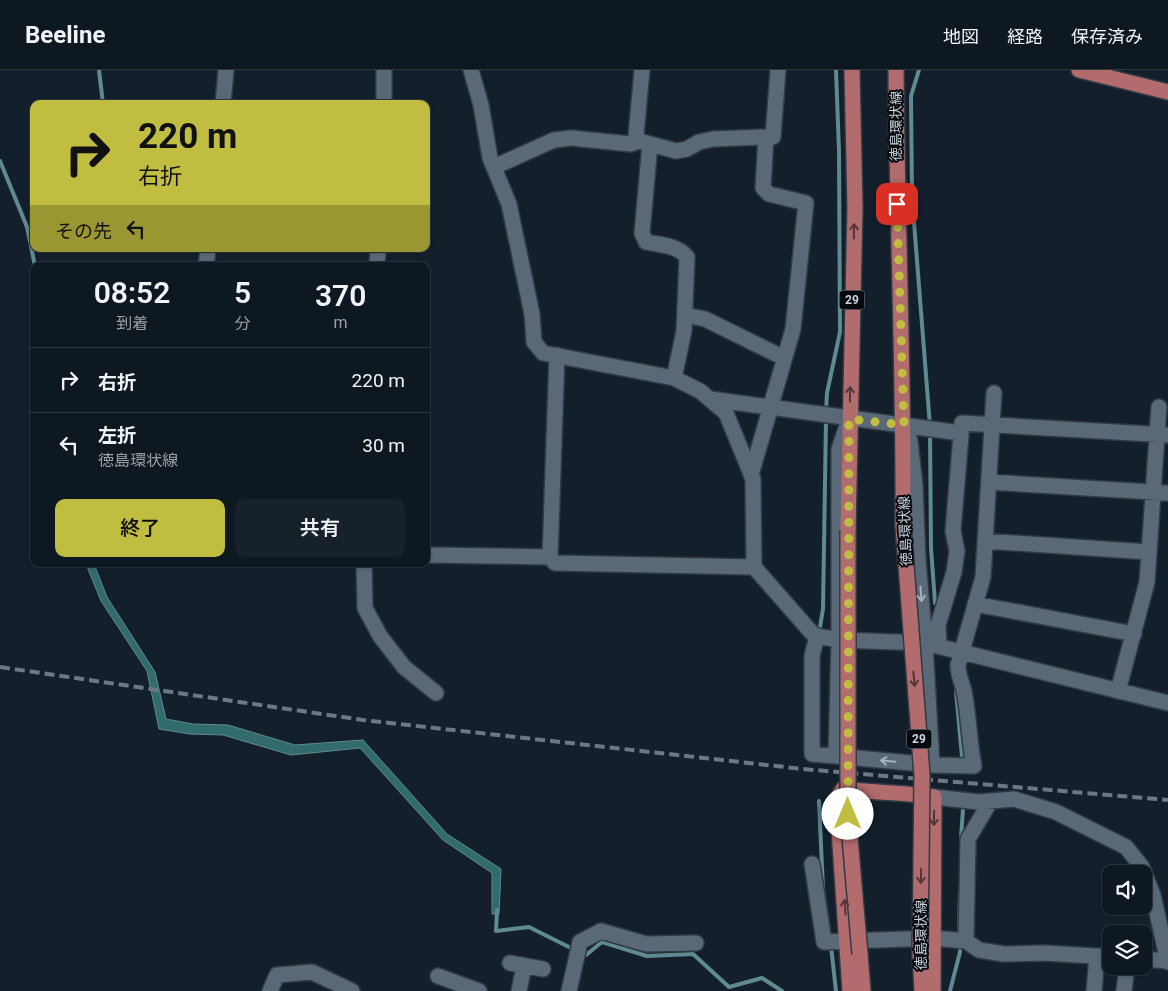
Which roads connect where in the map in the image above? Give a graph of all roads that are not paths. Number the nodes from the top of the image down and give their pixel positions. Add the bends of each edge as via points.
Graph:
1 (226, 70) edge
2 (384, 70) edge
3 (471, 70) edge
4 (642, 70) edge
5 (778, 70) edge
6 (852, 70) edge
7 (896, 70) edge
8 (1079, 70) edge
9 (1168, 92) edge
10 (222, 100) edge
11 (384, 100) edge
12 (766, 137) junction
13 (645, 143) junction
14 (494, 166) junction
15 (685, 314) junction
16 (557, 355) junction
17 (784, 358) junction
18 (674, 378) junction
19 (994, 393) dead end
20 (709, 398) junction
21 (1159, 407) dead end
22 (770, 408) junction
23 (849, 419) junction
24 (992, 424) junction
25 (904, 425) junction
26 (961, 433) junction
27 (1163, 434) edge
28 (751, 475) junction
29 (989, 482) junction
30 (1161, 493) edge
31 (985, 541) junction
32 (1149, 552) junction
33 (430, 555) edge
34 (550, 557) junction
35 (364, 567) edge
36 (754, 567) junction
37 (975, 604) junction
38 (1134, 634) junction
39 (817, 636) junction
40 (839, 640) junction
41 (932, 644) junction
42 (962, 652) junction
43 (1118, 691) junction
44 (436, 693) dead end
45 (1168, 703) edge
46 (836, 756) junction
47 (932, 765) junction
48 (934, 797) junction
49 (990, 802) junction
50 (812, 864) dead end
51 (932, 938) junction
52 (961, 940) junction
53 (836, 942) junction
54 (696, 944) dead end
55 (1102, 956) edge
56 (1152, 960) edge
57 (1168, 961) edge
58 (1102, 963) edge
59 (543, 969) dead end
60 (1126, 975) edge
61 (438, 976) dead end
62 (270, 991) edge
63 (352, 991) edge
64 (479, 991) edge
65 (519, 991) edge
66 (569, 991) edge
67 (850, 991) edge
68 (863, 991) edge
69 (922, 991) edge
70 (933, 991) edge
71 (1094, 991) edge
72 (1124, 991) edge

1 - 10 street
2 - 11 street
3 - 14 street
4 - 13 street via 636,135
5 - 12 street via 773,138
23 -> 6 main road, 29 via 855,207
7 - 25 main road, 徳島環状線 / 29 via 896,185
8 - 9 main road
12 - 13 street via 713,139 699,142 688,150 676,151
12 - 17 street via 763,188 769,194 806,203 793,329
13 - 14 street via 571,138 554,140
13 - 15 street via 642,233 646,242 673,247 687,256
14 - 16 street via 509,204 532,314 534,342 543,353
15 - 17 street via 713,322
15 - 18 street
16 - 18 street
16 - 34 street
17 - 22 street
18 - 20 street
19 - 24 street
20 - 22 street
20 - 28 street via 726,412
21 - 27 street
22 - 23 street
22 - 28 street
23 - 25 street
23 - 40 street via 839,449
23 - 68 main road, 29, bridge via 848,814
24 - 26 street via 962,423
24 - 27 street
24 - 29 street
25 - 26 street
25 -> 41 street via 910,441 918,560
25 -> 69 main road, 徳島環状線 / 29, bridge via 903,526 922,775
26 - 41 street via 953,531 957,551 954,572
27 - 30 street
28 - 36 street
29 - 30 street
29 - 31 street
30 - 32 street
31 - 32 street
31 - 37 street via 983,577
32 - 38 street via 1147,582
33 - 34 street
34 - 36 street via 555,563
35 - 44 street via 365,608 380,636 404,667
36 - 39 street
37 - 38 street
37 - 42 street
38 - 43 street
39 - 40 street
39 - 46 street via 812,656 812,754
40 - 41 street
40 - 46 street
41 - 42 street
41 - 47 street
42 - 43 street
42 - 47 street via 958,676 964,690 974,766
43 - 45 street
47 -> 46 street
48 - 49 street
48 -> 51 main road
53 -> 48 main road via 838,797 843,789
49 - 52 street via 968,839
49 - 57 street via 1014,799 1056,812 1126,847 1142,867 1153,896
50 - 53 street via 824,942
51 - 52 street
51 - 53 street
51 - 70 main road
52 - 55 street via 979,950 1004,954
53 - 67 main road
54 - 66 street via 646,944 601,931 577,950
56 - 57 street
58 - 71 street
59 - 65 street via 517,964
60 - 72 street
61 - 64 street
62 - 63 street via 277,975 312,972

